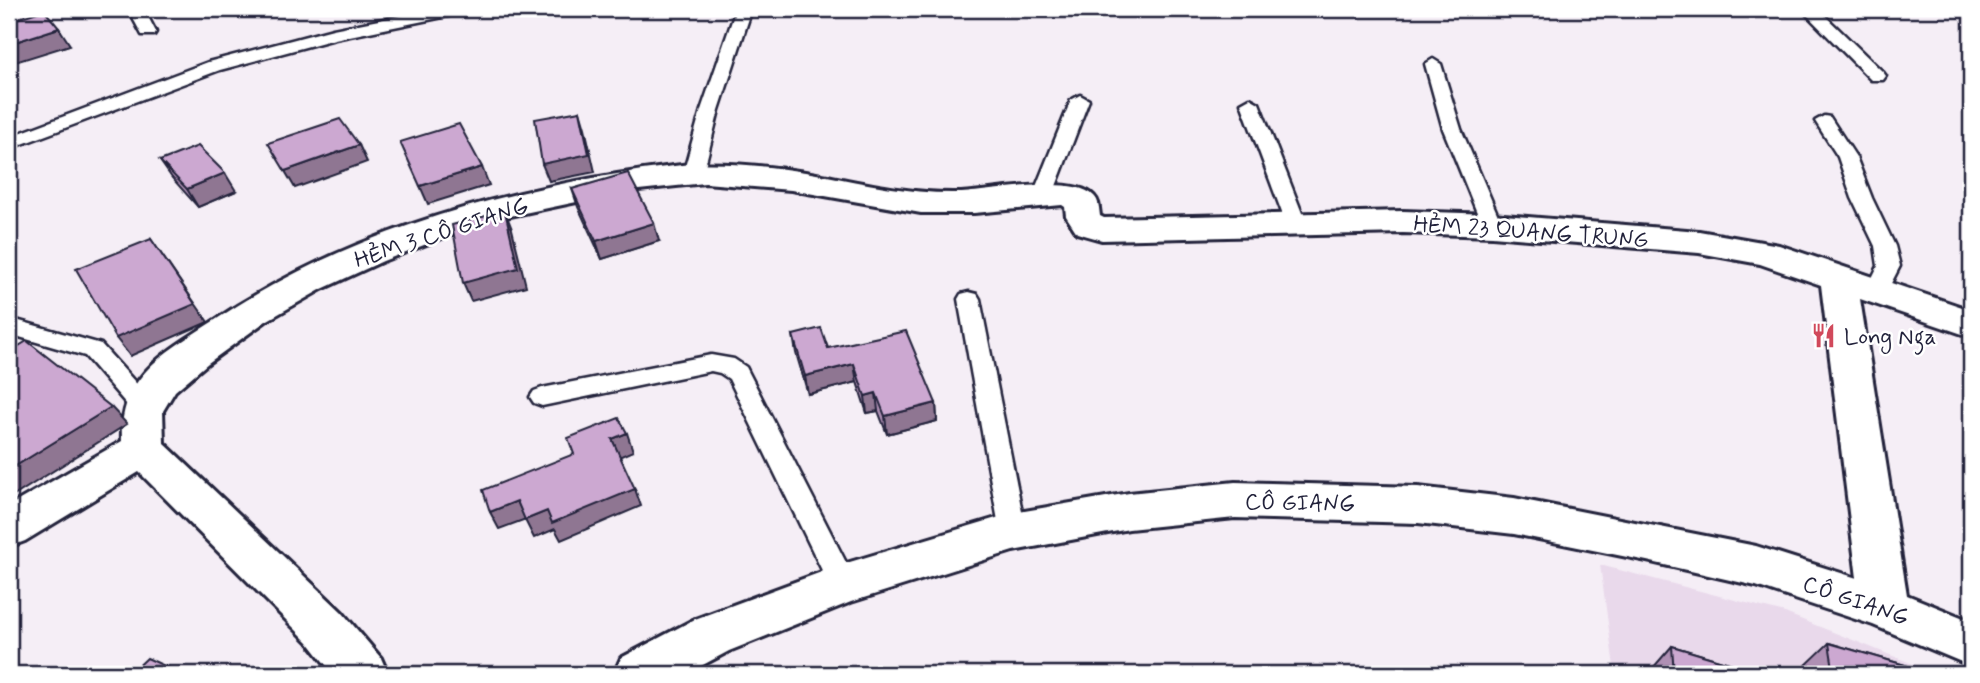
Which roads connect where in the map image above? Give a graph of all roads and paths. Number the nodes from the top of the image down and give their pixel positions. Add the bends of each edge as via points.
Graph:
1 (136, 9) edge
2 (458, 9) edge
3 (744, 9) edge
4 (1809, 9) edge
5 (148, 32) dead end
6 (1433, 64) dead end
7 (1877, 76) dead end
8 (1080, 100) dead end
9 (1250, 103) dead end
10 (1824, 121) dead end
11 (9, 143) edge
12 (693, 174) junction
13 (1043, 194) junction
14 (1083, 216) joint
15 (1492, 225) junction
16 (1297, 226) junction
17 (1838, 277) junction
18 (1877, 290) junction
19 (969, 299) dead end
20 (1971, 324) edge
21 (9, 326) edge
22 (542, 397) dead end
23 (143, 428) junction
24 (9, 528) edge
25 (1013, 533) junction
26 (843, 584) junction
27 (1885, 608) junction
28 (1971, 644) edge
29 (363, 674) edge
30 (639, 674) edge

1 - 5 lane
2 - 11 lane via 333,34 214,66
3 - 12 lane
4 - 7 lane
6 - 15 lane via 1452,129
8 - 13 lane
9 - 16 lane
10 - 18 lane via 1847,157 1885,246 1889,266
12 - 13 street, HẺM 3 CÔ GIANG via 780,179 919,202 1002,201
12 - 23 street, HẺM 3 CÔ GIANG via 619,182 470,218 332,269 225,329 166,374
13 - 14 street, HẺM 3 CÔ GIANG via 1074,197 1082,203
14 - 16 street, HẺM 23 QUANG TRUNG via 1089,225 1102,229
15 - 16 street, HẺM 23 QUANG TRUNG
15 - 17 street, HẺM 23 QUANG TRUNG via 1734,247
17 - 18 street, HẺM 23 QUANG TRUNG
17 - 27 street
18 - 20 street, HẺM 23 QUANG TRUNG
19 - 25 lane
21 - 23 lane via 93,351
22 - 26 lane via 711,363 726,365 738,373
23 - 24 street
23 - 29 street
25 - 26 street, CÔ GIANG
25 - 27 street, CÔ GIANG via 1129,511 1235,500 1418,505 1514,516 1756,566
26 - 30 street, CÔ GIANG via 712,635
27 - 28 street, CÔ GIANG

